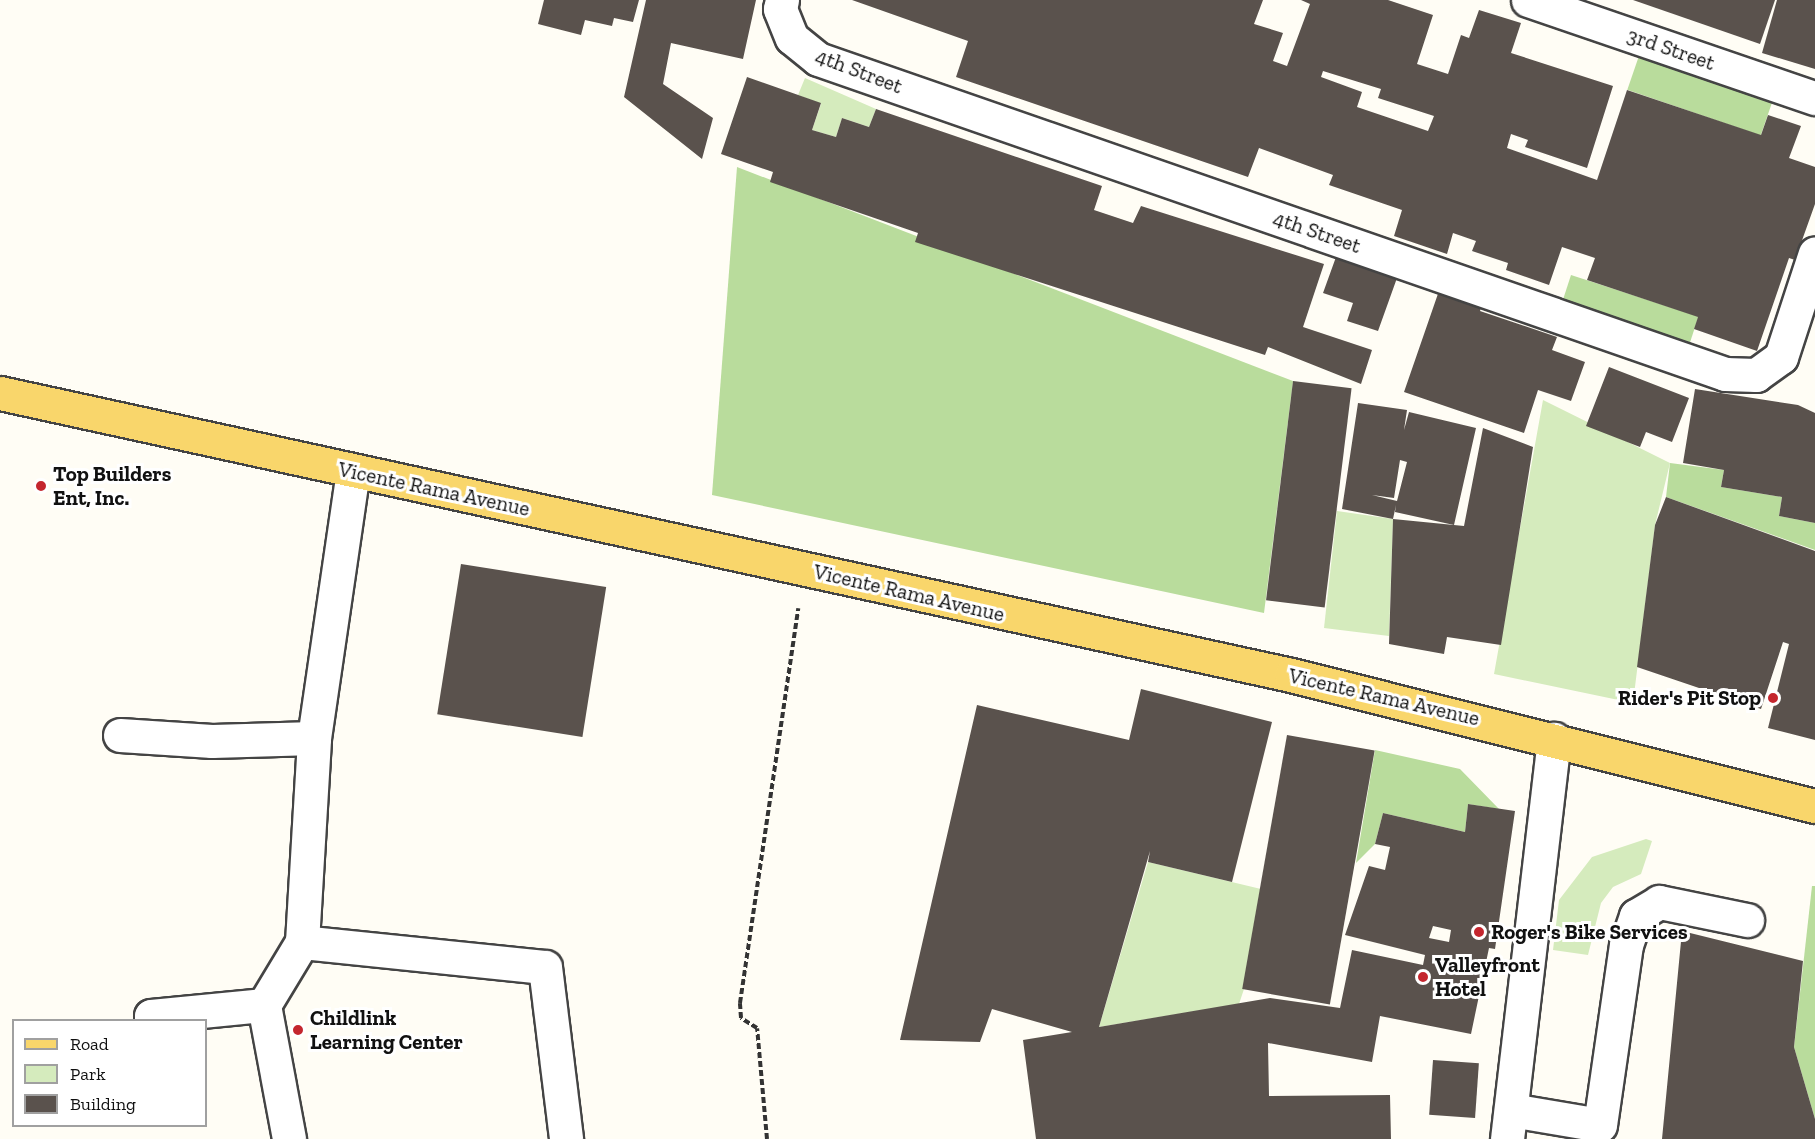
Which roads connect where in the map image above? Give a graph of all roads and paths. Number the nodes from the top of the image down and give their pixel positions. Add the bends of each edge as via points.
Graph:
1 (782, 0) edge
2 (1528, 0) edge
3 (1815, 98) edge
4 (1815, 253) edge
5 (0, 393) edge
6 (353, 471) junction
7 (804, 569) junction
8 (120, 735) dead end
9 (314, 738) junction
10 (1554, 739) junction
11 (1815, 806) edge
12 (1747, 920) dead end
13 (302, 942) junction
14 (264, 1005) junction
15 (151, 1019) edge
16 (1509, 1125) edge
17 (1599, 1132) edge
18 (289, 1139) edge
19 (566, 1139) edge
20 (767, 1139) edge

1 - 4 street, 4th Street via 780,9 792,38 818,59 1725,374 1756,375 1782,357
2 - 3 street, 3rd Street
5 - 6 main road, Vicente Rama Avenue
6 - 7 main road, Vicente Rama Avenue
6 - 9 street
7 - 10 main road, Vicente Rama Avenue via 1301,678
7 - 20 path via 740,1003 741,1018 757,1028
8 - 9 street via 212,741
9 - 13 street
10 - 11 main road, Vicente Rama Avenue
10 - 16 street
12 - 17 street via 1659,902 1636,916 1626,945
13 - 14 street
13 - 19 street via 545,967
14 - 15 street
14 - 18 street
16 - 17 street

